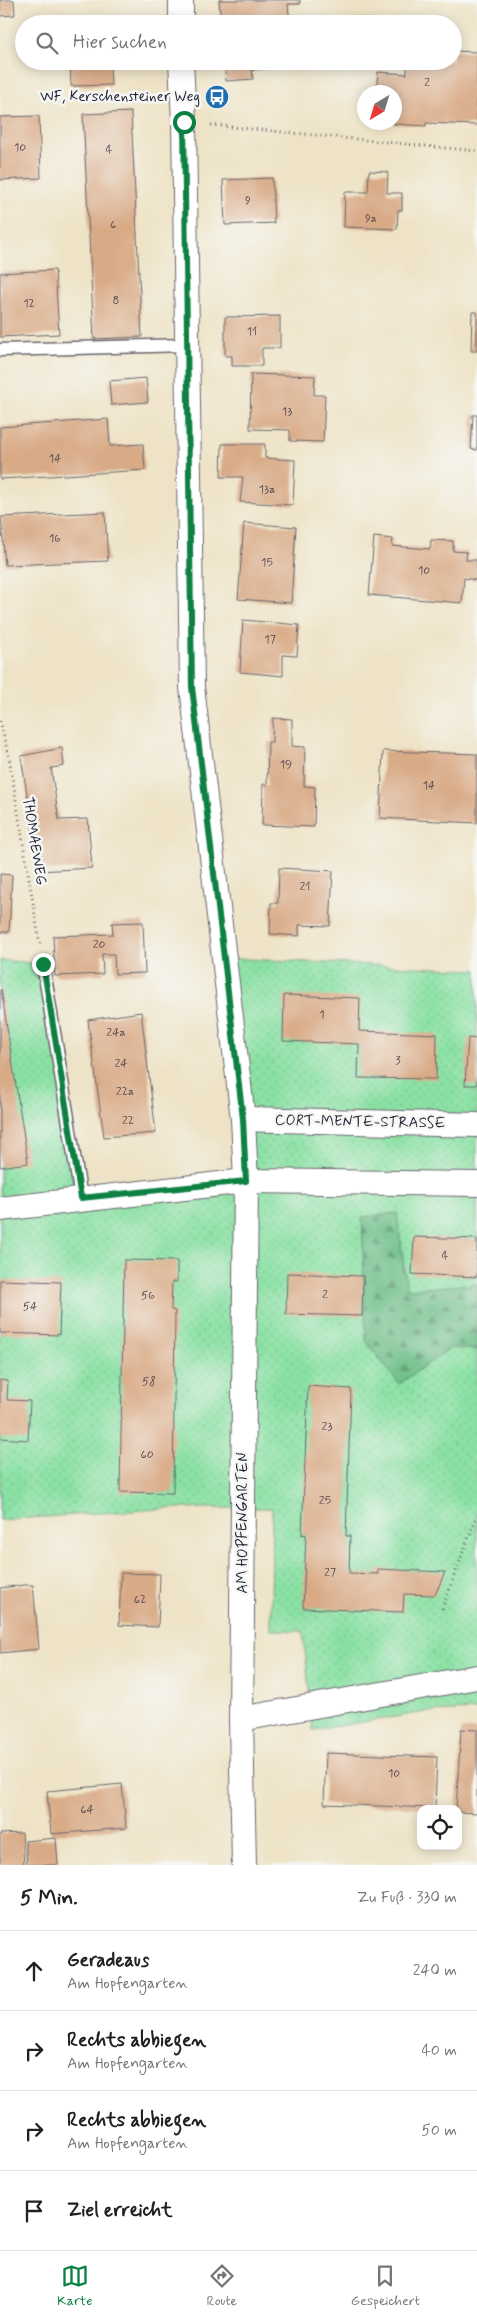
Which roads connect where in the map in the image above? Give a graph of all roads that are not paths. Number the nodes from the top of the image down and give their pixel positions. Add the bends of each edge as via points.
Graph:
1 (181, 0) edge
2 (181, 15) edge
3 (181, 70) edge
4 (187, 345) junction
5 (0, 350) edge
6 (43, 964) road end
7 (243, 1119) junction
8 (477, 1125) edge
9 (246, 1181) junction
10 (477, 1184) edge
11 (81, 1198) junction
12 (0, 1209) edge
13 (477, 1677) edge
14 (241, 1719) junction
15 (244, 1865) edge

1 - 2 street
3 - 4 street, AM HOPFENGARTEN
4 - 5 lane
4 - 7 street, AM HOPFENGARTEN via 192,687
6 - 11 lane
7 - 8 street, CORT-MENTE-STRASSE
7 - 9 street, AM HOPFENGARTEN
9 - 10 street
9 - 11 street
9 - 14 street, AM HOPFENGARTEN
11 - 12 street
13 - 14 street
14 - 15 street, AM HOPFENGARTEN

